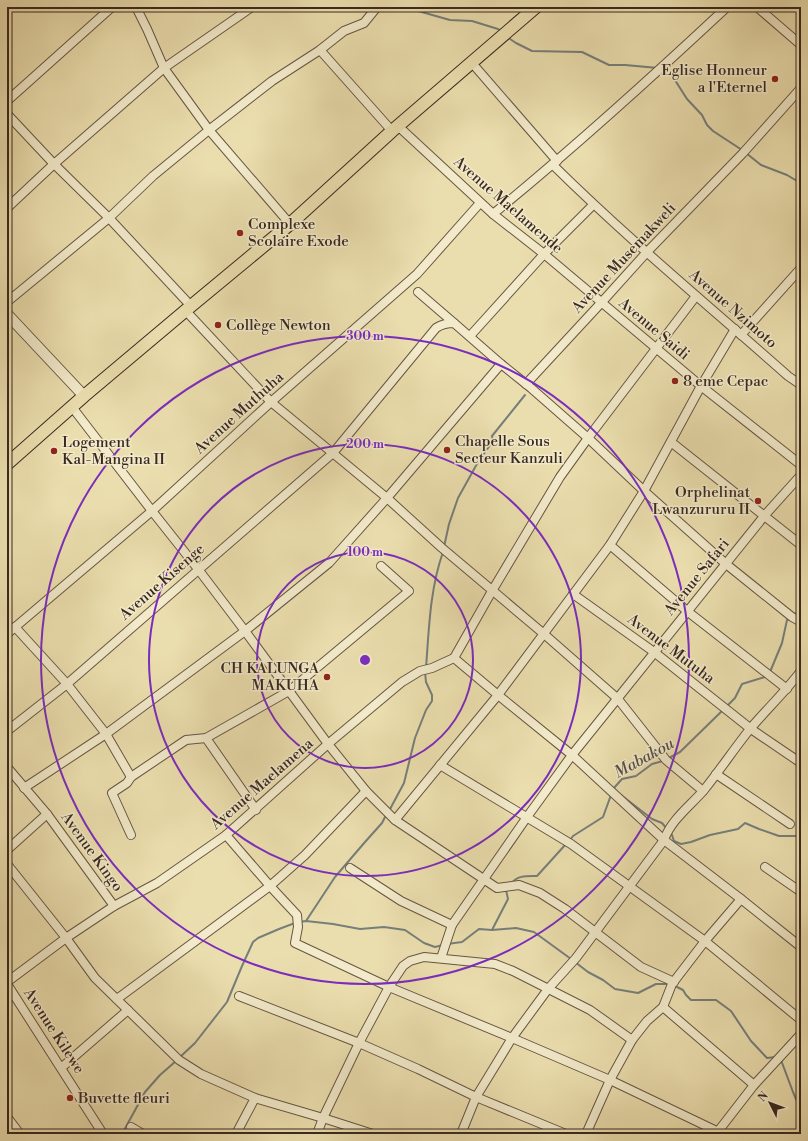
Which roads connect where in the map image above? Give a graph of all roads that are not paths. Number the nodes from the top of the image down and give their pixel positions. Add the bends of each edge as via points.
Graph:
1 (112, 7) edge
2 (136, 7) edge
3 (252, 7) edge
4 (377, 7) edge
5 (536, 7) edge
6 (727, 7) edge
7 (757, 7) edge
8 (801, 45) edge
9 (320, 50) junction
10 (472, 63) junction
11 (164, 68) junction
12 (801, 88) edge
13 (7, 101) edge
14 (7, 114) edge
15 (395, 128) junction
16 (210, 130) junction
17 (555, 163) junction
18 (54, 164) junction
19 (480, 203) junction
20 (593, 205) junction
21 (7, 208) edge
22 (493, 214) junction
23 (109, 218) junction
24 (290, 224) junction
25 (647, 252) junction
26 (544, 254) junction
27 (801, 268) edge
28 (418, 292) dead end
29 (696, 296) junction
30 (7, 302) edge
31 (601, 303) junction
32 (188, 308) junction
33 (7, 314) edge
34 (454, 323) junction
35 (738, 332) junction
36 (470, 336) junction
37 (656, 349) junction
38 (500, 364) junction
39 (526, 384) junction
40 (801, 385) edge
41 (701, 386) junction
42 (84, 396) junction
43 (272, 402) junction
44 (72, 407) junction
45 (588, 438) junction
46 (672, 442) junction
47 (333, 453) junction
48 (7, 464) edge
49 (801, 465) edge
50 (801, 475) edge
51 (644, 491) junction
52 (387, 498) junction
53 (152, 511) junction
54 (765, 515) junction
55 (610, 545) junction
56 (801, 545) edge
57 (726, 564) junction
58 (381, 566) dead end
59 (198, 569) junction
60 (492, 591) junction
61 (573, 594) junction
62 (687, 611) junction
63 (801, 622) edge
64 (15, 627) junction
65 (245, 631) junction
66 (7, 634) edge
67 (544, 634) junction
68 (654, 652) junction
69 (454, 658) junction
70 (801, 671) edge
71 (798, 681) edge
72 (67, 684) junction
73 (787, 689) junction
74 (289, 691) junction
75 (498, 695) junction
76 (618, 699) junction
77 (751, 729) junction
78 (7, 731) edge
79 (106, 734) junction
80 (206, 738) junction
81 (328, 744) junction
82 (572, 755) junction
83 (801, 763) edge
84 (440, 765) junction
85 (7, 767) edge
86 (716, 774) junction
87 (131, 777) junction
88 (24, 788) junction
89 (366, 791) junction
90 (703, 791) junction
91 (256, 810) junction
92 (47, 814) junction
93 (390, 816) junction
94 (527, 817) junction
95 (790, 824) dead end
96 (131, 835) dead end
97 (226, 835) junction
98 (665, 836) junction
99 (7, 850) edge
100 (7, 864) edge
101 (765, 866) dead end
102 (350, 868) dead end
103 (484, 878) junction
104 (270, 886) junction
105 (629, 886) junction
106 (801, 892) edge
107 (741, 899) junction
108 (114, 906) junction
109 (452, 925) junction
110 (596, 932) junction
111 (66, 938) junction
112 (705, 941) junction
113 (801, 947) edge
114 (441, 958) junction
115 (674, 982) junction
116 (7, 983) edge
117 (389, 987) junction
118 (548, 988) junction
119 (238, 996) dead end
120 (117, 999) junction
121 (663, 1007) junction
122 (128, 1010) junction
123 (801, 1020) edge
124 (801, 1034) edge
125 (512, 1038) junction
126 (632, 1040) junction
127 (359, 1043) junction
128 (61, 1068) junction
129 (610, 1080) junction
130 (754, 1085) junction
131 (476, 1097) junction
132 (254, 1098) junction
133 (7, 1117) edge
134 (323, 1118) junction
135 (130, 1127) dead end
136 (719, 1133) edge
137 (20, 1134) edge
138 (103, 1134) edge
139 (144, 1134) edge
140 (235, 1134) edge
141 (317, 1134) edge
142 (373, 1134) edge
143 (461, 1134) edge
144 (566, 1134) edge
145 (586, 1134) edge

1 - 13 street
2 - 11 street
3 - 11 street
4 - 9 street via 364,23 344,31
5 - 10 main road
6 - 17 street
7 - 8 street
9 - 15 street, Avenue Maelamende
9 - 16 street via 272,81
10 - 15 main road
10 - 17 street
11 - 16 street
11 - 18 street
12 - 25 street, Avenue Musemakweli
14 - 18 street
15 - 19 street, Avenue Maelamende
15 - 24 main road
16 - 23 street via 153,176
16 - 24 street
17 - 20 street
17 - 22 street
18 - 21 street
18 - 23 street
19 - 22 street, Avenue Maelamende
19 - 43 street, Avenue Muthuha via 417,274
20 - 25 street
20 - 26 street
22 - 26 street, Avenue Maelamende
23 - 30 street
23 - 32 street
24 - 32 main road
25 - 29 street, Avenue Nzimoto
25 - 31 street, Avenue Musemakweli
26 - 31 street, Avenue Maelamende
26 - 36 street
27 - 35 street
28 - 34 street
29 - 35 street, Avenue Nzimoto
29 - 37 street
31 - 37 street, Avenue Saidi
31 - 39 street, Avenue Musemakweli
32 - 42 main road
32 - 43 street
33 - 42 street
34 - 36 street
34 - 47 street, Avenue Kisenge via 436,328
35 - 40 street, Avenue Nzimoto
35 - 41 street
36 - 38 street
37 - 41 street, Avenue Saidi
37 - 45 street
38 - 39 street
38 - 52 street
39 - 45 street
41 - 46 street
41 - 49 street, Avenue Saidi
42 - 44 main road
43 - 47 street
43 - 53 street, Avenue Muthuha
44 - 48 main road
44 - 53 street
45 - 51 street
45 - 60 street via 560,477
46 - 51 street
46 - 54 street
47 - 52 street
47 - 59 street, Avenue Kisenge
50 - 54 street, Avenue Safari
51 - 55 street
51 - 57 street
52 - 60 street
52 - 65 street via 329,563
53 - 59 street
53 - 64 street, Avenue Muthuha
54 - 56 street
54 - 57 street, Avenue Safari
55 - 61 street
55 - 62 street
57 - 62 street, Avenue Safari
57 - 63 street
58 - 74 street via 409,591
59 - 65 street
59 - 72 street, Avenue Kisenge
60 - 67 street
60 - 69 street
61 - 67 street
61 - 68 street, Avenue Mutuha
62 - 68 street, Avenue Safari
62 - 73 street
64 - 66 street, Avenue Muthuha
64 - 72 street
65 - 74 street
65 - 79 street
67 - 75 street
67 - 76 street
68 - 76 street, Avenue Safari
68 - 77 street, Avenue Mutuha
69 - 75 street
69 - 81 street, Avenue Maelamena via 420,671 402,682
70 - 71 street
71 - 73 street
72 - 78 street, Avenue Kisenge
72 - 79 street
73 - 77 street
74 - 80 street
74 - 81 street
75 - 82 street
75 - 84 street
76 - 82 street, Avenue Safari
76 - 90 street via 666,760
77 - 83 street, Avenue Mutuha
77 - 86 street
79 - 87 street
79 - 88 street
80 - 87 street via 186,740
80 - 91 street
81 - 89 street
81 - 91 street, Avenue Maelamena
82 - 94 street, Avenue Safari
82 - 98 street via 612,793
84 - 93 street
84 - 94 street
85 - 88 street, Avenue Kingo
86 - 90 street
86 - 95 street
87 - 96 street via 127,783 112,793
88 - 92 street, Avenue Kingo
89 - 93 street
89 - 104 street via 305,855
90 - 98 street
91 - 97 street, Avenue Maelamena
92 - 99 street
92 - 108 street, Avenue Kingo
93 - 103 street
94 - 103 street, Avenue Safari
94 - 105 street via 571,844
97 - 104 street
97 - 108 street, Avenue Maelamena via 157,883
98 - 105 street
98 - 107 street
100 - 111 street
101 - 106 street
102 - 109 street via 401,901
103 - 109 street, Avenue Safari
103 - 110 street via 497,888 519,885 540,893
104 - 117 street via 297,915 295,943
104 - 120 street
105 - 110 street
105 - 112 street
107 - 112 street
107 - 113 street
108 - 111 street
109 - 114 street, Avenue Safari
110 - 115 street via 641,967
110 - 118 street
111 - 116 street
111 - 120 street via 95,978
112 - 115 street
112 - 123 street
114 - 117 street via 424,957 410,960
114 - 118 street via 495,964
115 - 121 street
116 - 128 street, Avenue Kilewe
117 - 125 street
117 - 127 street
118 - 125 street
118 - 126 street via 590,1010
119 - 127 street
120 - 122 street
121 - 126 street via 646,1021
121 - 130 street
122 - 128 street
122 - 132 street via 178,1059 201,1074
124 - 130 street
125 - 129 street
125 - 131 street
126 - 129 street
127 - 131 street
127 - 134 street
128 - 138 street, Avenue Kilewe
129 - 136 street
129 - 145 street
130 - 136 street
131 - 143 street
131 - 144 street
132 - 134 street
132 - 140 street
133 - 137 street
134 - 141 street
134 - 142 street
135 - 139 street

